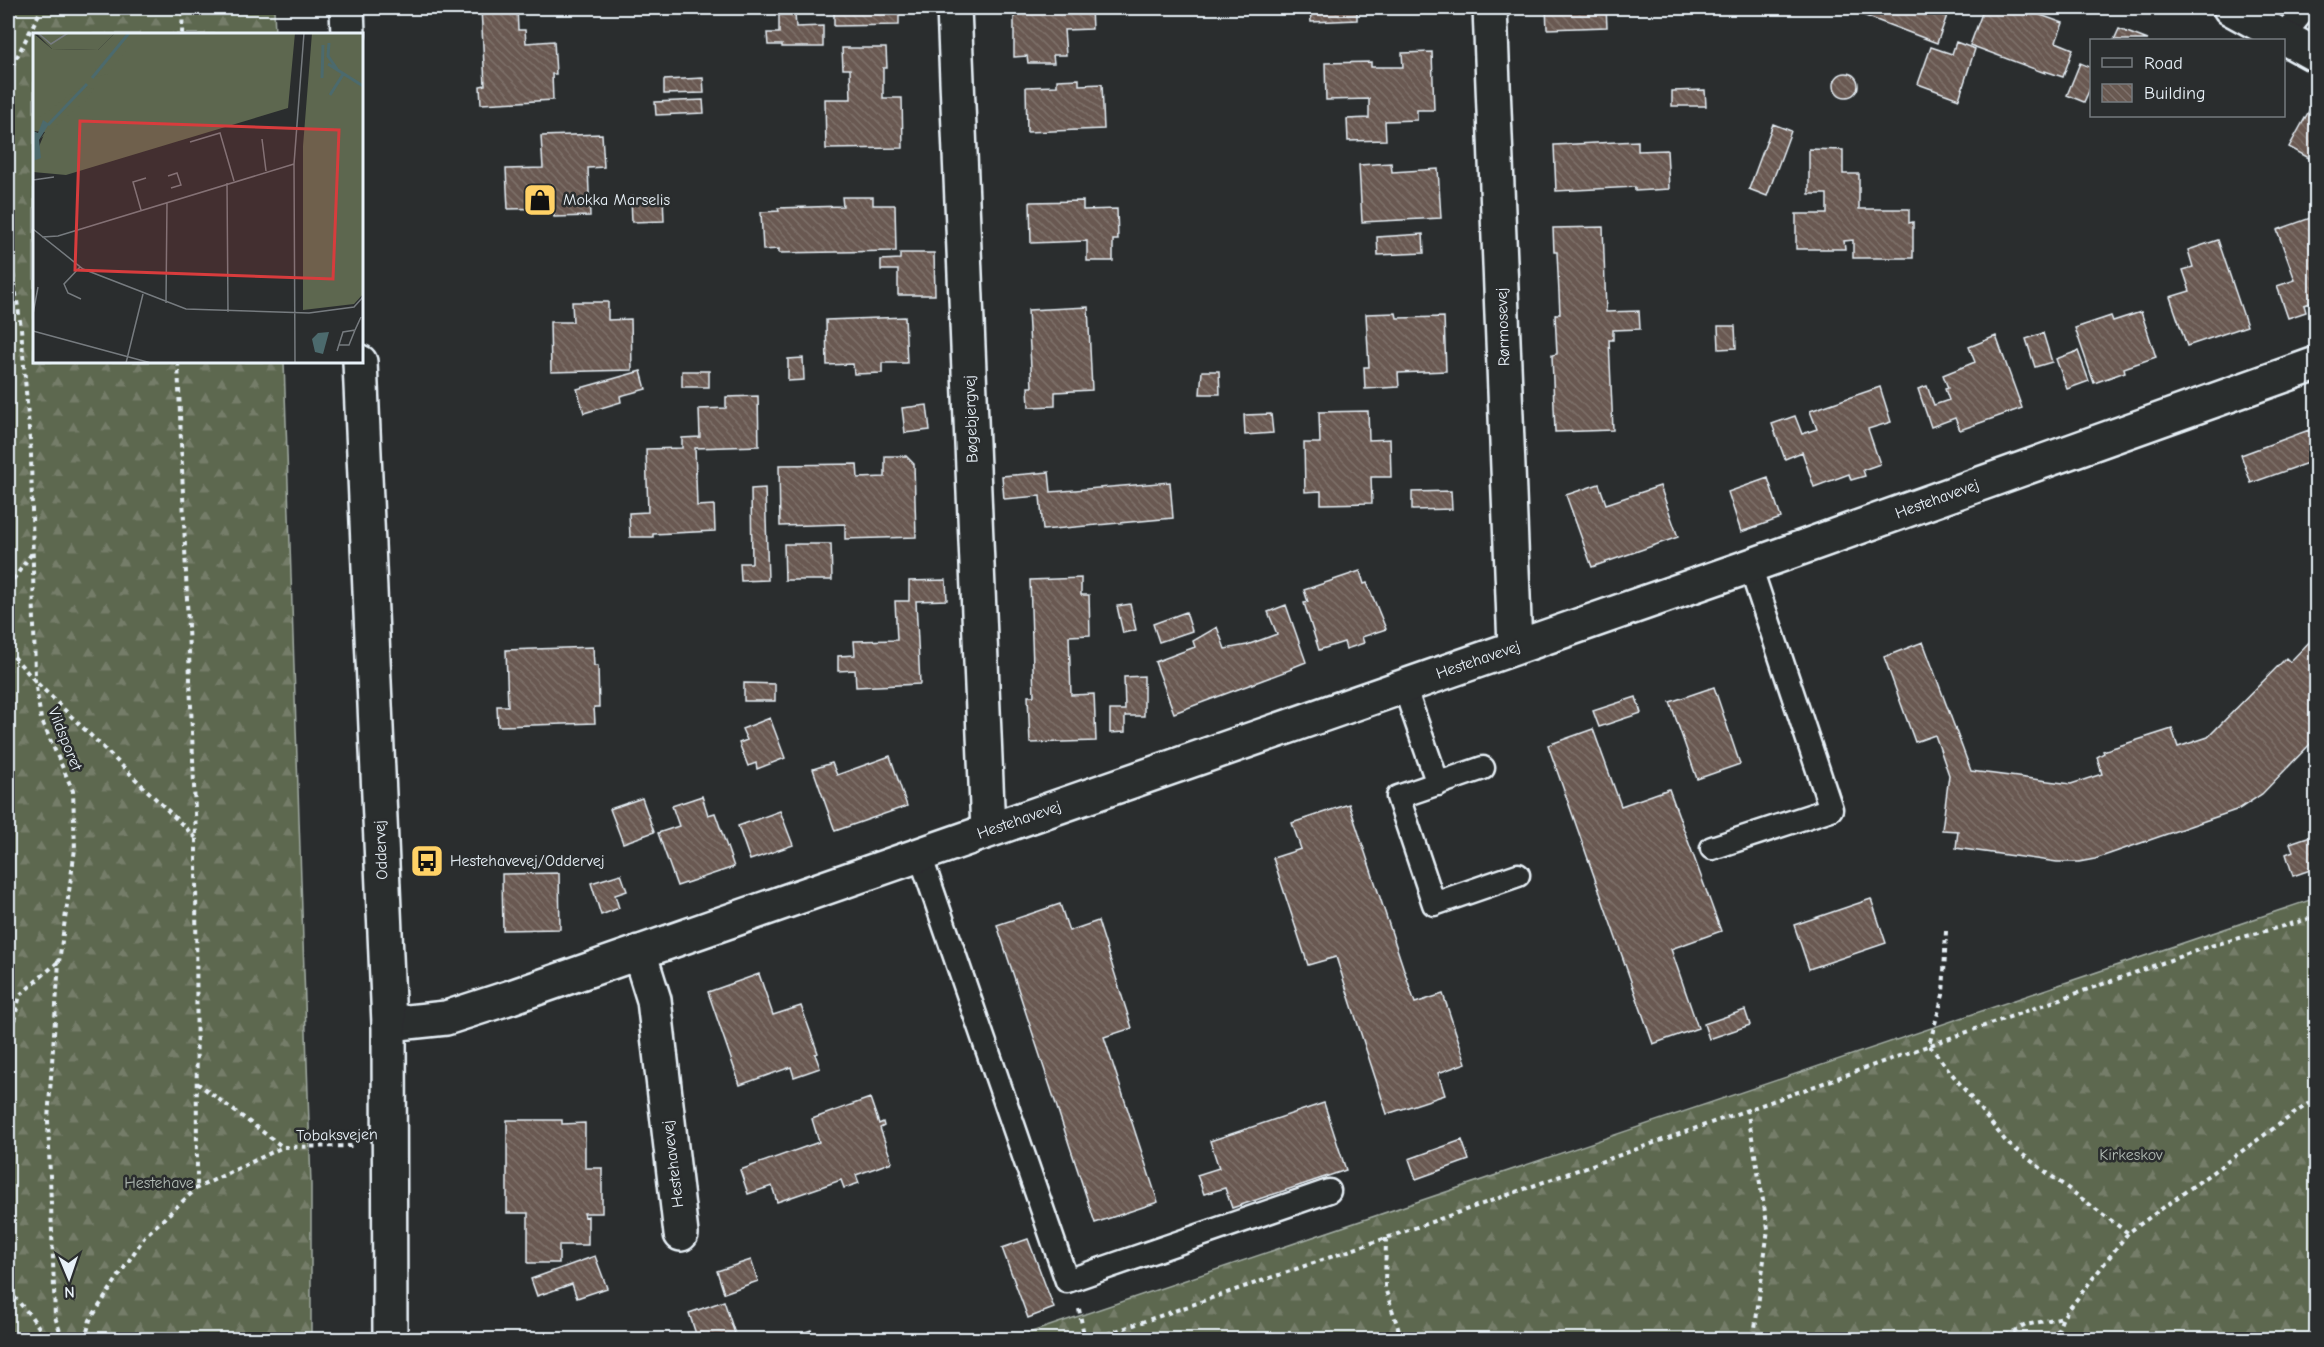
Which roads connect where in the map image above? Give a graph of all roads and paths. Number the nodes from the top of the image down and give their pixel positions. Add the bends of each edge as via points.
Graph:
1 (42, 8) edge
2 (183, 8) edge
3 (347, 8) edge
4 (954, 8) edge
5 (1490, 8) edge
6 (2230, 8) edge
7 (2306, 8) edge
8 (182, 33) edge
9 (348, 33) edge
10 (2283, 36) junction
11 (2316, 55) edge
12 (8, 74) edge
13 (8, 239) edge
14 (178, 363) edge
15 (360, 363) edge
16 (2316, 364) edge
17 (33, 552) junction
18 (1750, 566) junction
19 (8, 586) edge
20 (1515, 647) junction
21 (8, 650) edge
22 (35, 681) junction
23 (1404, 686) junction
24 (1483, 768) dead end
25 (1438, 784) junction
26 (988, 831) junction
27 (196, 838) junction
28 (1712, 848) dead end
29 (920, 855) junction
30 (1518, 875) dead end
31 (2316, 917) edge
32 (1946, 931) dead end
33 (639, 952) junction
34 (59, 962) junction
35 (389, 1024) junction
36 (1929, 1046) junction
37 (8, 1047) edge
38 (197, 1083) junction
39 (2316, 1098) edge
40 (1747, 1109) junction
41 (389, 1146) junction
42 (282, 1147) junction
43 (197, 1188) junction
44 (1329, 1191) dead end
45 (2128, 1233) junction
46 (681, 1234) dead end
47 (1386, 1238) junction
48 (8, 1290) edge
49 (2063, 1317) junction
50 (1755, 1338) edge
51 (48, 1340) edge
52 (63, 1340) edge
53 (85, 1340) edge
54 (390, 1340) edge
55 (1090, 1340) edge
56 (1402, 1340) edge
57 (1743, 1340) edge
58 (1762, 1340) edge
59 (1998, 1340) edge
60 (2054, 1340) edge

1 - 12 path
2 - 8 path
3 - 9 street
4 - 26 street, Bøgebjergvej
5 - 20 street, Rørmosevej
6 - 10 street
7 - 10 lane
10 - 11 street
13 - 17 path, Vildsporet via 21,327
14 - 27 path
15 - 35 street, Oddervej
16 - 18 street, Hestehavevej
17 - 19 path
17 - 22 path, Vildsporet
18 - 20 street, Hestehavevej
18 - 28 lane via 1831,809
20 - 23 street, Hestehavevej
21 - 22 path
22 - 27 path
22 - 34 path, Vildsporet via 41,719 74,791 75,849
23 - 25 lane
23 - 26 street, Hestehavevej
24 - 25 lane
25 - 30 lane via 1398,797 1434,904
26 - 29 street, Hestehavevej
27 - 38 path
29 - 33 street, Hestehavevej
29 - 44 lane via 1067,1281
31 - 36 path via 2206,947
32 - 36 path via 1943,995
33 - 35 street, Hestehavevej via 446,1018
33 - 46 street, Hestehavevej via 654,999
34 - 37 path via 20,994
34 - 52 path, Vildsporet via 48,1120 55,1317
35 - 41 street, Oddervej
36 - 40 path
36 - 45 path via 2007,1143
38 - 42 path
38 - 43 path
39 - 45 path
40 - 47 path
40 - 50 path via 1768,1229
41 - 42 path, Tobaksvejen
41 - 54 street, Oddervej
42 - 43 path, Tobaksvejen
43 - 53 path, Tobaksvejen via 145,1236 90,1320
45 - 49 path
47 - 55 path
47 - 56 path via 1385,1288
48 - 51 path
49 - 59 path via 2026,1325
49 - 60 path
50 - 57 path
50 - 58 path

